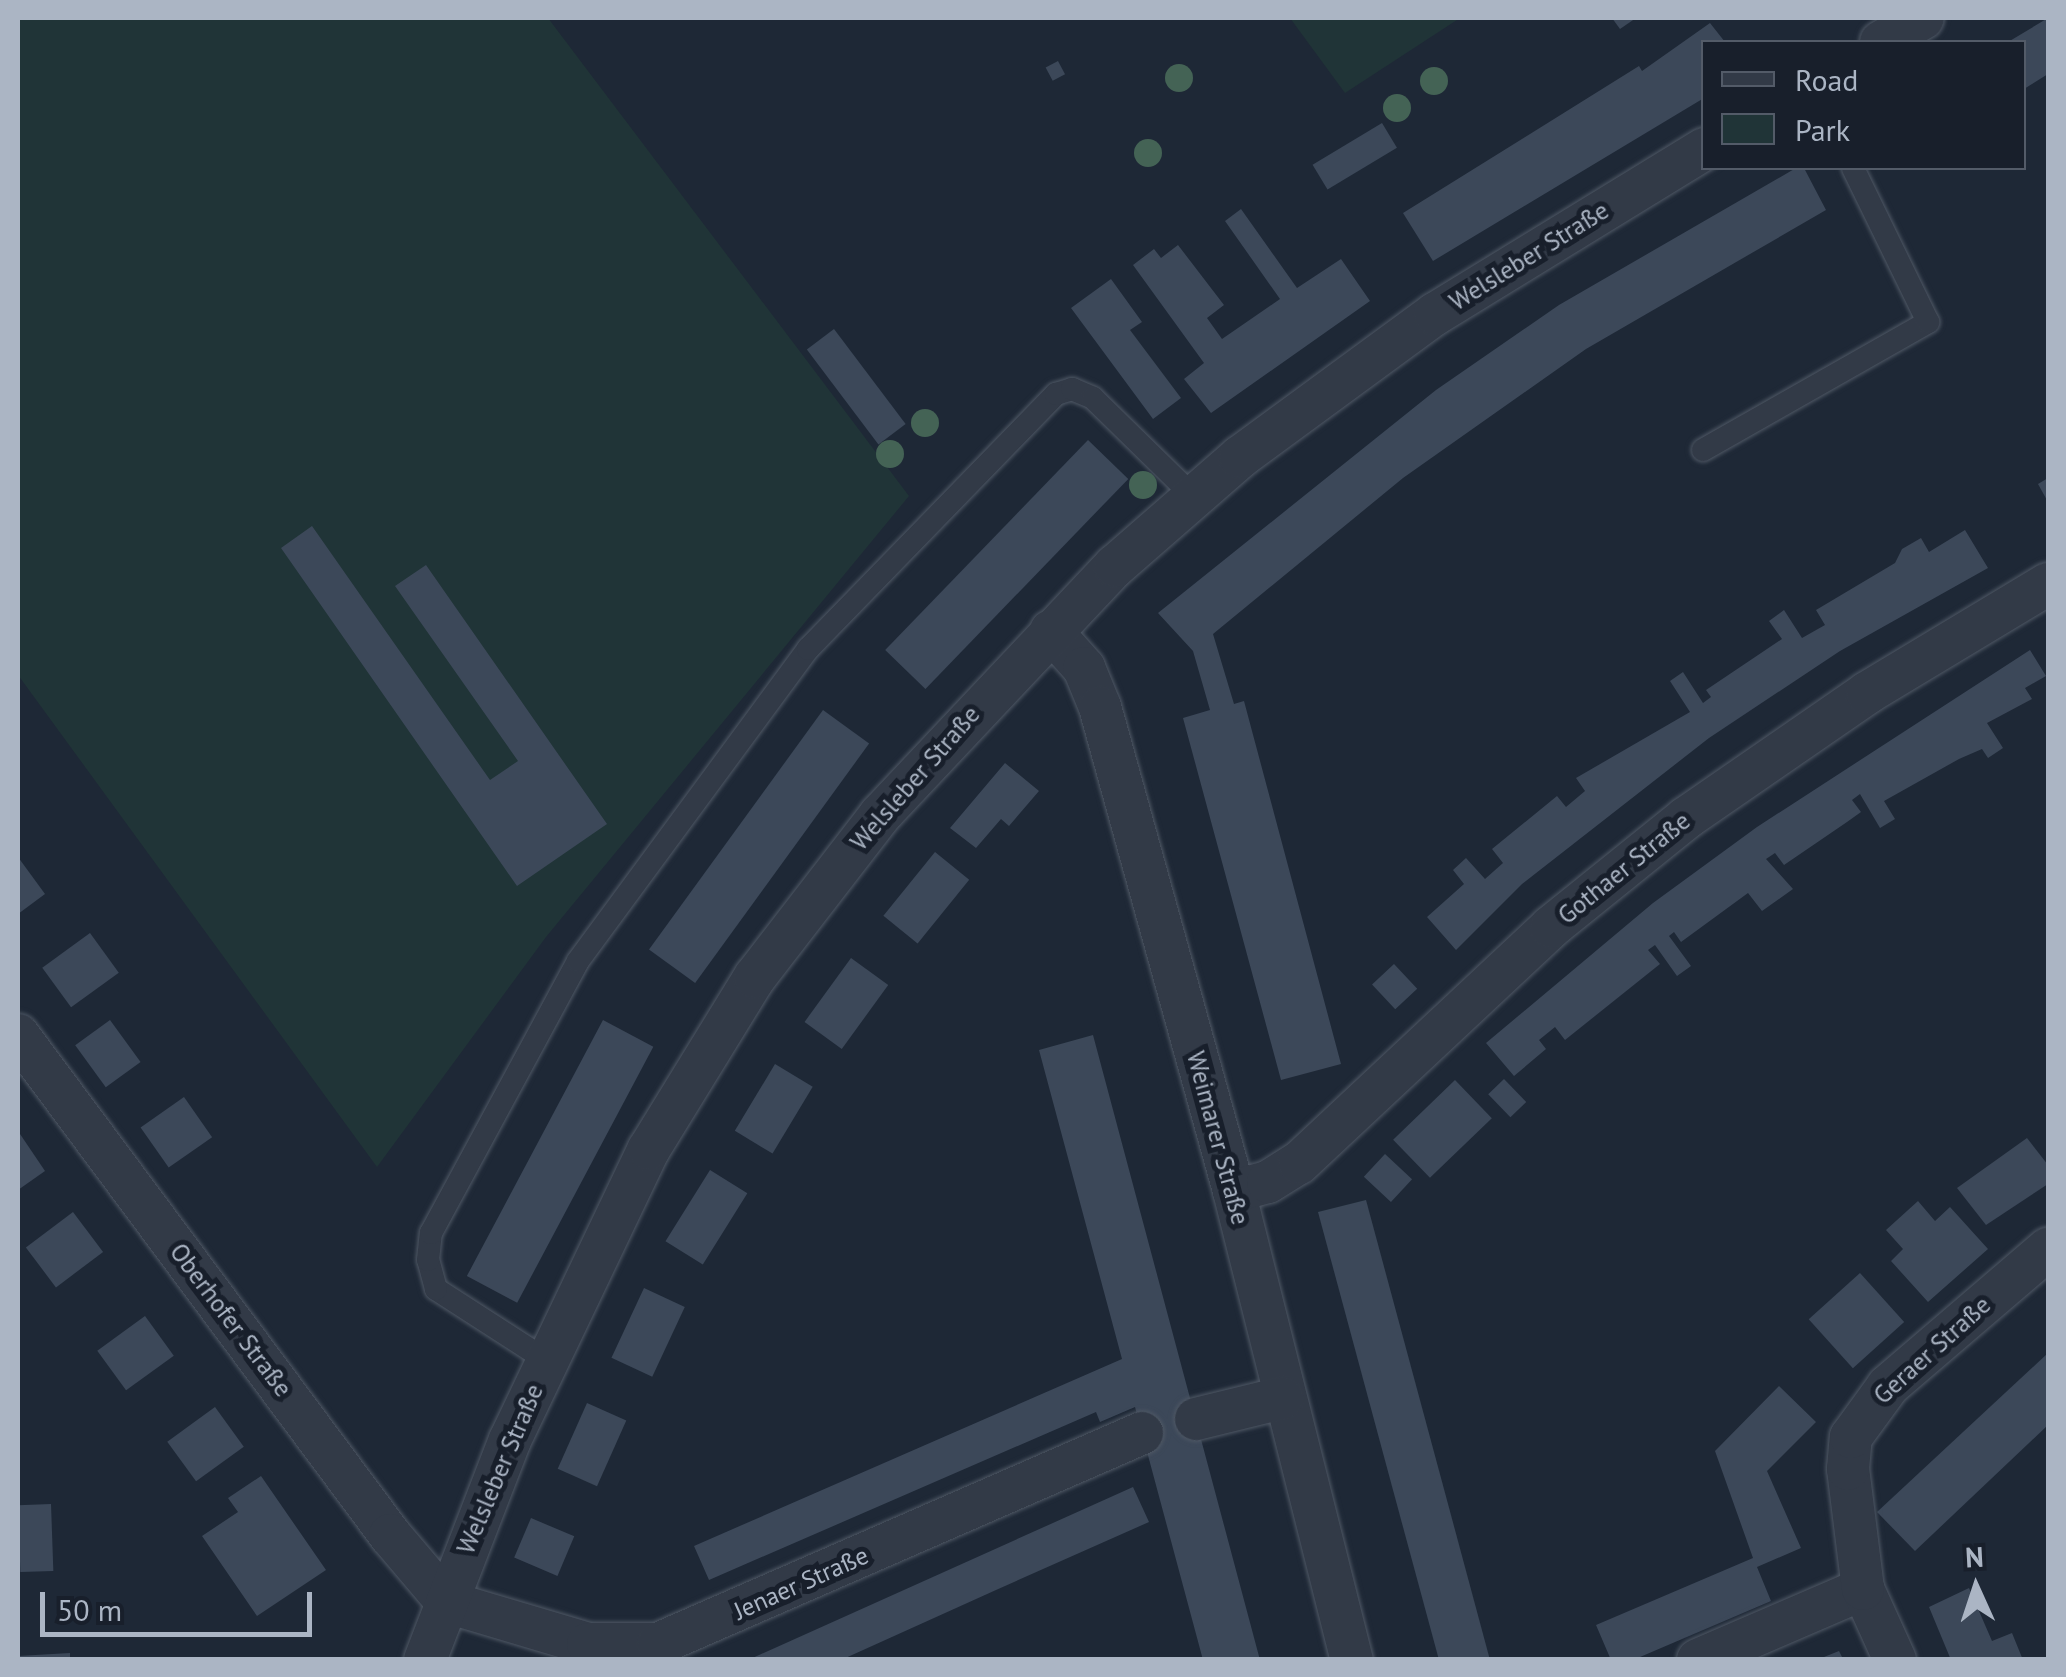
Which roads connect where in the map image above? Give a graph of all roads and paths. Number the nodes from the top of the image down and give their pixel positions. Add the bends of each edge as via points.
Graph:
1 (1923, 18) edge
2 (1884, 40) edge
3 (1701, 151) edge
4 (1854, 170) edge
5 (1703, 450) dead end
6 (1193, 496) junction
7 (2045, 596) edge
8 (1051, 631) junction
9 (18, 1035) edge
10 (1234, 1191) junction
11 (2048, 1250) edge
12 (546, 1360) junction
13 (1282, 1398) junction
14 (1196, 1419) dead end
15 (1142, 1433) dead end
16 (1864, 1588) junction
17 (447, 1602) junction
18 (425, 1660) edge
19 (1352, 1660) edge
20 (1698, 1660) edge
21 (1895, 1660) edge

1 - 2 street
3 - 6 street, Welsleber Straße via 1434,314
4 - 5 lane via 1928,322
6 - 8 street, Welsleber Straße
6 - 12 lane via 1093,398 1072,389 1056,394 808,648 578,961 431,1233 428,1260 436,1289
7 - 10 street, Gothaer Straße via 1867,693 1686,818 1551,926 1298,1162 1268,1182
8 - 10 street, Weimarer Straße via 1084,668 1100,707
8 - 12 street, Welsleber Straße via 892,801 755,978 650,1149
9 - 17 street, Oberhofer Straße via 390,1535
10 - 13 street, Weimarer Straße
11 - 16 street, Geraer Straße via 1888,1386 1857,1422 1848,1459
12 - 17 street, Welsleber Straße
13 - 14 street
13 - 19 street, Weimarer Straße
15 - 17 street, Jenaer Straße via 658,1644 588,1644
16 - 20 street
16 - 21 street, Geraer Straße
17 - 18 street, Welsleber Straße

